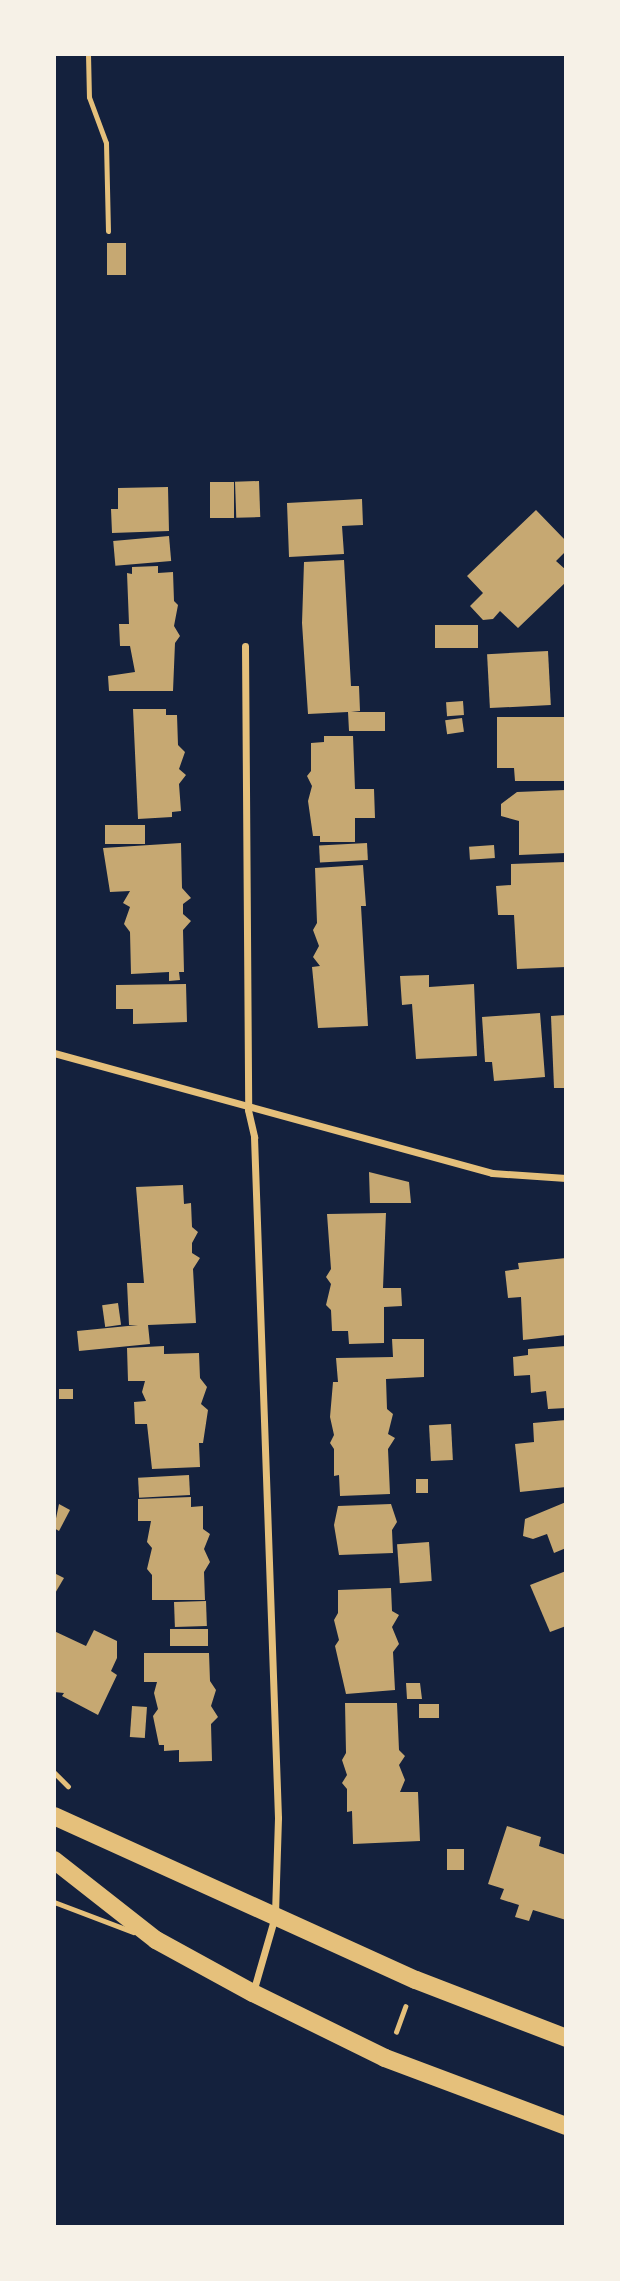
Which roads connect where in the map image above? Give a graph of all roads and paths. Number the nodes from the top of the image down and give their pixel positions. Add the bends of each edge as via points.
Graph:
1 (88, 54) edge
2 (108, 231) dead end
3 (245, 646) dead end
4 (54, 1053) edge
5 (248, 1110) junction
6 (566, 1178) edge
7 (54, 1816) edge
8 (54, 1860) edge
9 (54, 1902) edge
10 (275, 1916) junction
11 (156, 1940) junction
12 (416, 1980) junction
13 (253, 1993) junction
14 (566, 2038) edge
15 (386, 2058) junction
16 (566, 2126) edge

1 - 2 lane via 89,97 106,143
3 - 5 street
4 - 5 street
5 - 6 street via 492,1173
5 - 10 street via 254,1138 278,1818
7 - 10 main road
8 - 11 main road
9 - 11 lane
10 - 12 main road
10 - 13 street
11 - 13 main road
12 - 14 main road
12 - 15 path
13 - 15 main road
15 - 16 main road

